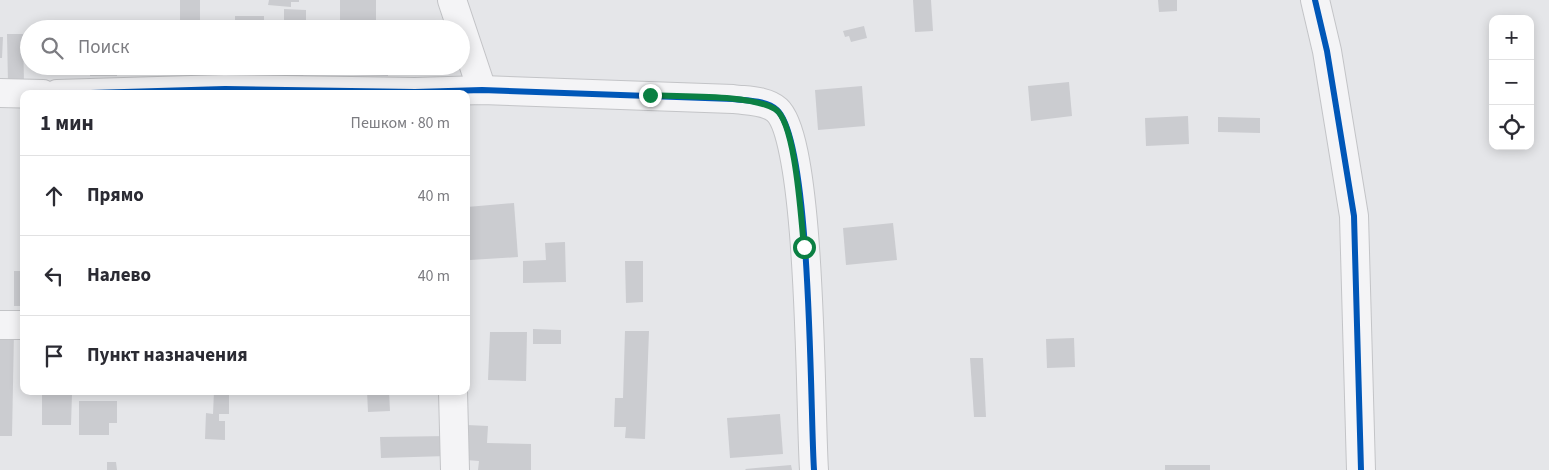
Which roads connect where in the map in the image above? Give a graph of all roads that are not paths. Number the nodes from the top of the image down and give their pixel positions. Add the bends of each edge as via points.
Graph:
1 (452, 0) edge
2 (1315, 0) edge
3 (459, 20) edge
4 (470, 54) edge
5 (191, 90) edge
6 (281, 90) edge
7 (482, 90) junction
8 (470, 91) edge
9 (0, 92) edge
10 (20, 93) edge
11 (0, 325) edge
12 (20, 325) edge
13 (453, 395) edge
14 (455, 470) edge
15 (814, 470) edge
16 (1361, 470) edge

1 - 3 street
2 - 16 street via 1327,51 1354,216
4 - 7 street
5 - 6 street
7 - 8 street
7 - 15 street via 757,101 777,110 786,127 796,165 812,351
9 - 10 street
11 - 12 street
13 - 14 street

